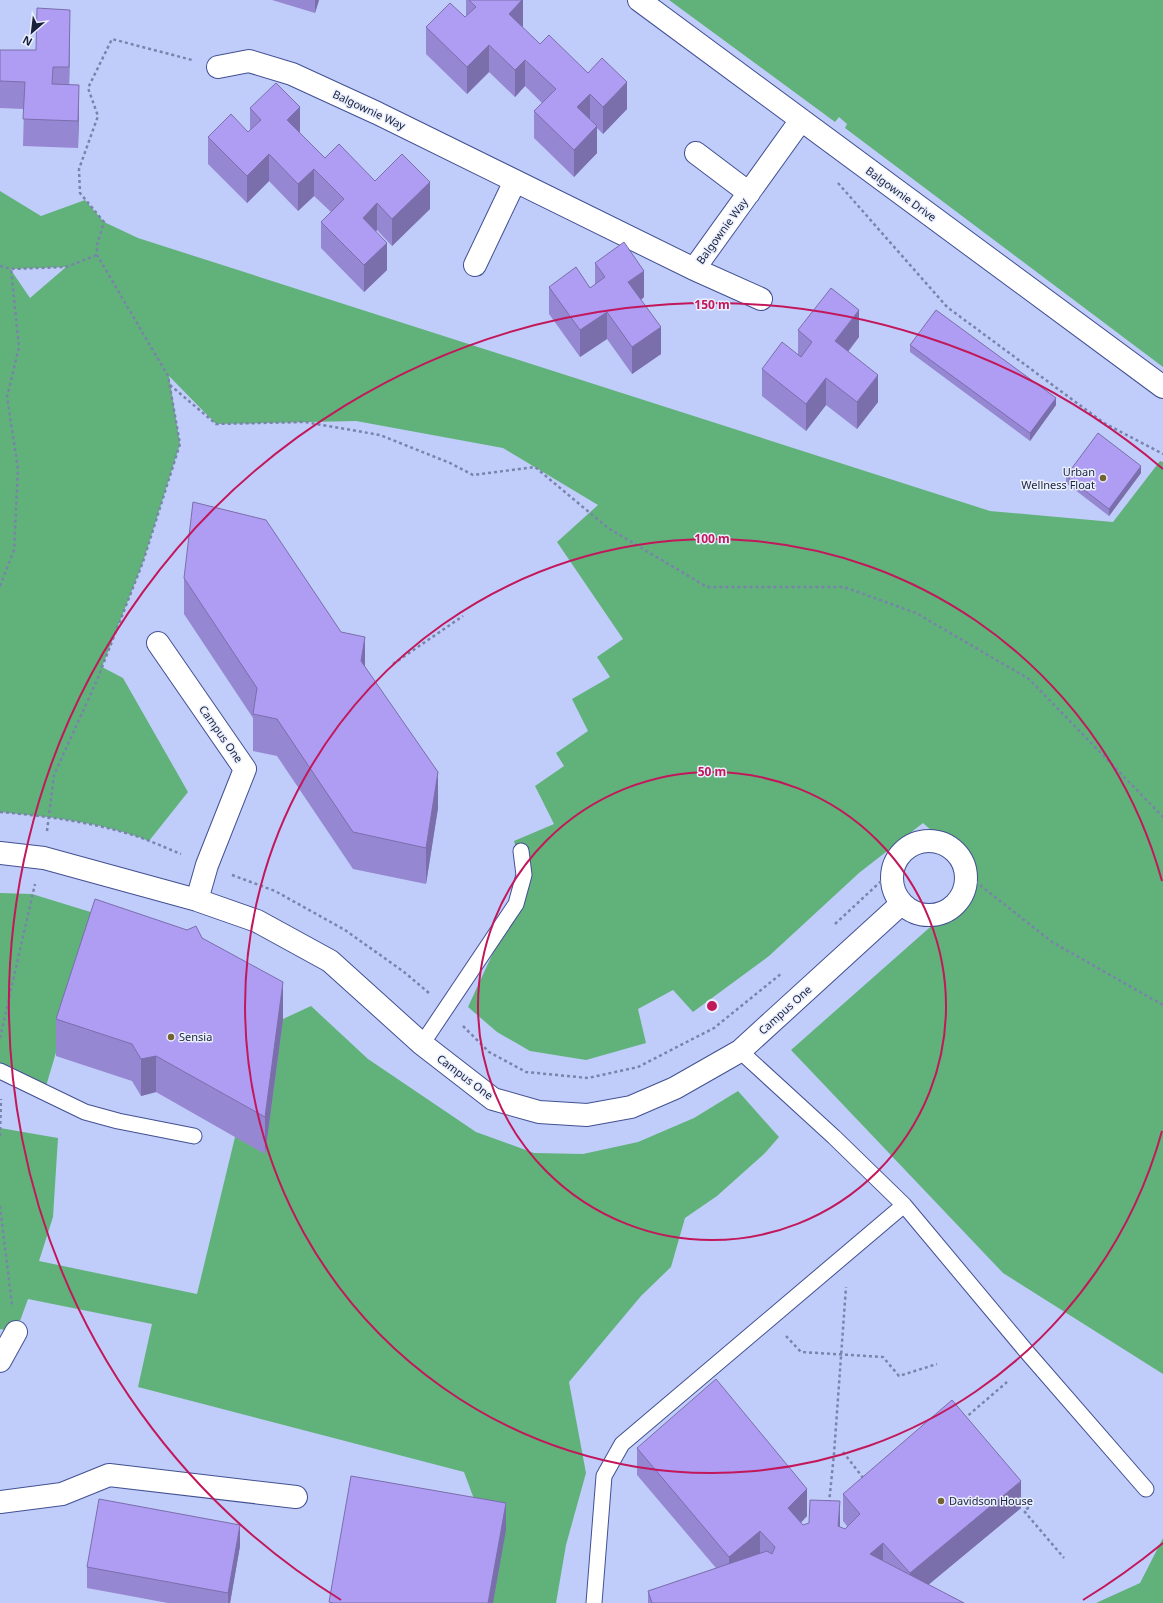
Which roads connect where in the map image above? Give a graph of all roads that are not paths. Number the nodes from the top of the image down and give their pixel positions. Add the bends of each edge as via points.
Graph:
1 (639, 0) edge
2 (218, 67) road end
3 (801, 120) junction
4 (696, 153) dead end
5 (514, 181) junction
6 (749, 193) junction
7 (474, 265) dead end
8 (694, 269) junction
9 (761, 299) dead end
10 (1163, 387) edge
11 (158, 643) dead end
12 (521, 852) dead end
13 (0, 853) edge
14 (197, 900) junction
15 (901, 904) junction
16 (422, 1044) junction
17 (740, 1051) junction
18 (1, 1072) edge
19 (194, 1136) dead end
20 (904, 1205) junction
21 (16, 1332) road end
22 (0, 1361) edge
23 (1146, 1489) dead end
24 (296, 1497) dead end
25 (0, 1502) edge
26 (594, 1603) edge

1 - 3 street, Balgownie Drive
2 - 5 street, Balgownie Way via 249,61 292,74
3 - 6 street, Balgownie Way
3 - 10 street, Balgownie Drive
4 - 6 street, Balgownie Way
5 - 7 street
5 - 8 street, Balgownie Way
6 - 8 street, Balgownie Way
8 - 9 street, Balgownie Way
11 - 14 street, Campus One via 245,769 207,865
12 - 16 lane via 524,875 516,904
13 - 14 street, Campus One via 44,858
14 - 16 street, Campus One via 257,921 330,961
15 - 15 street via 891,883 892,871 903,850 913,844 936,841 957,853 963,862 966,886 962,897 954,906 933,916 910,911
15 - 17 street, Campus One
16 - 17 street, Campus One via 493,1099 539,1112 587,1115 631,1107 675,1088
17 - 20 lane
18 - 19 lane via 85,1112
20 - 23 lane
20 - 26 lane via 622,1444 604,1476
21 - 22 street
24 - 25 street via 109,1475 62,1494

